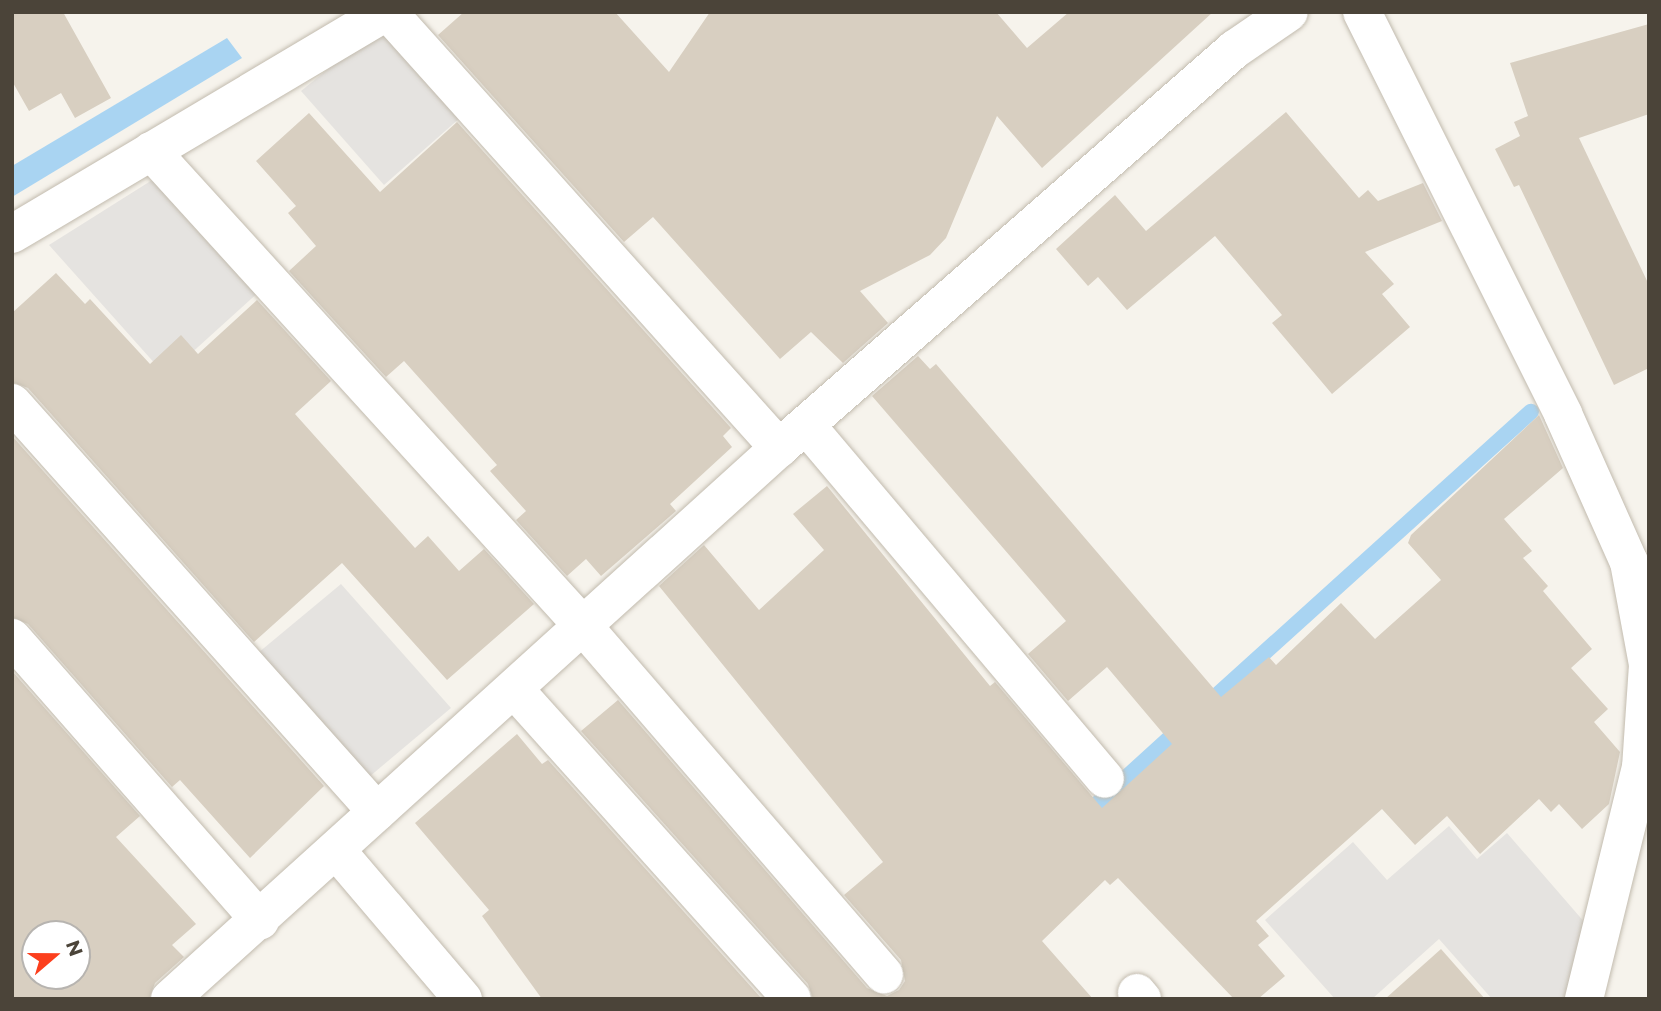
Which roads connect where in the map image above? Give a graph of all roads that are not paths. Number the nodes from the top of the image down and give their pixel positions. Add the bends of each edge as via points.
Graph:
1 (387, 12) edge
2 (1289, 12) edge
3 (1362, 12) edge
4 (151, 151) junction
5 (12, 234) edge
6 (12, 403) edge
7 (793, 436) junction
8 (584, 626) junction
9 (12, 638) edge
10 (514, 689) junction
11 (1105, 779) dead end
12 (377, 812) junction
13 (336, 850) junction
14 (260, 920) junction
15 (884, 974) dead end
16 (170, 999) edge
17 (463, 999) edge
18 (792, 999) edge
19 (1584, 999) edge

1 - 4 street
1 - 7 street
2 - 7 street via 1236,49
3 - 19 street via 1563,414 1629,562 1648,665 1641,768
4 - 5 street
4 - 8 street
6 - 12 street
7 - 8 street
7 - 11 street
8 - 10 street
8 - 15 street
9 - 14 street
10 - 12 street
10 - 18 street
12 - 13 street
13 - 14 street
13 - 17 street
14 - 16 street

